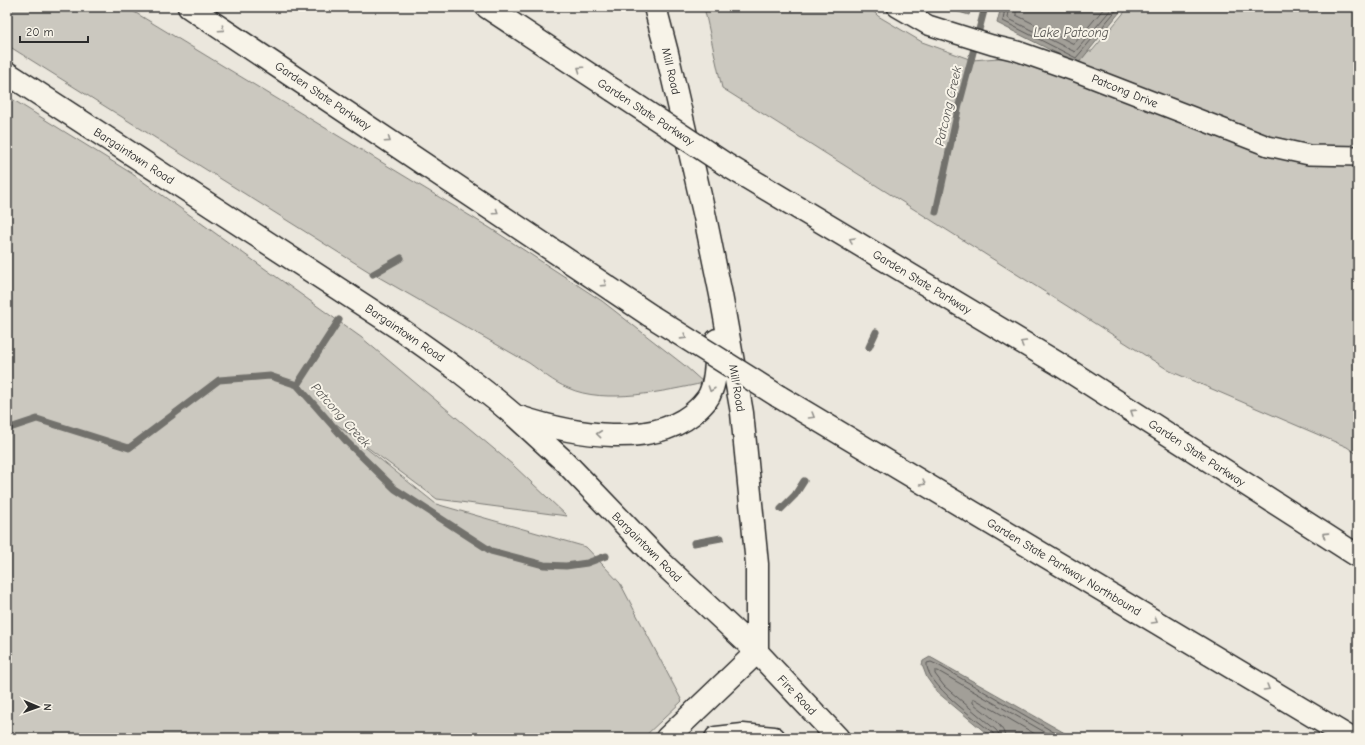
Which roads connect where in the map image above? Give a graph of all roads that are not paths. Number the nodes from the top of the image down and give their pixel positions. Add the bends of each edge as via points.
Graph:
1 (189, 7) edge
2 (487, 7) edge
3 (655, 7) edge
4 (897, 7) edge
5 (7, 73) edge
6 (1358, 156) edge
7 (721, 295) junction
8 (778, 396) joint
9 (515, 416) junction
10 (1358, 556) edge
11 (757, 652) junction
12 (668, 738) edge
13 (716, 738) edge
14 (774, 738) edge
15 (838, 738) edge
16 (1350, 738) edge

1 -> 8 main road, Garden State Parkway, bridge via 652,316
10 -> 2 main road, Garden State Parkway, bridge via 1057,363 725,164
3 - 7 main road, Mill Road
4 - 6 street, Patcong Drive via 928,25 1074,71 1268,146 1309,155
5 - 9 main road, Bargaintown Road via 394,325 455,368
7 -> 9 main road via 714,381 702,406 686,420 667,428 625,435 562,428
7 - 11 main road, Mill Road via 744,429 757,564
8 -> 16 main road, Garden State Parkway Northbound
9 - 11 main road, Bargaintown Road via 564,461 694,594
11 - 12 main road
11 - 15 main road, Fire Road
13 - 14 main road via 743,735

